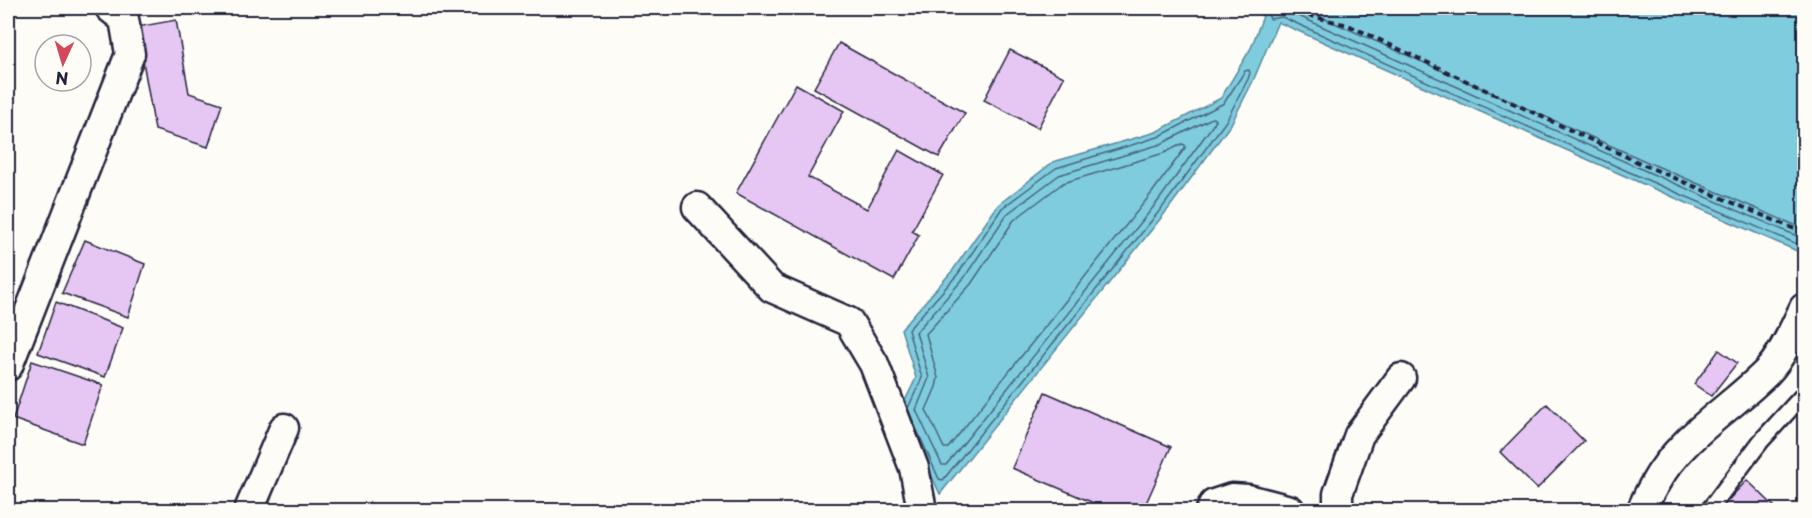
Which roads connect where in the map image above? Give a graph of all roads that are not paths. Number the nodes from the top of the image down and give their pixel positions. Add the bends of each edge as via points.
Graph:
1 (110, 8) edge
2 (697, 207) dead end
3 (1804, 308) edge
4 (8, 366) edge
5 (1401, 378) dead end
6 (1804, 394) edge
7 (284, 428) dead end
8 (249, 510) edge
9 (922, 510) edge
10 (1211, 510) edge
11 (1290, 510) edge
12 (1338, 510) edge
13 (1642, 510) edge
14 (1709, 510) edge

1 - 4 street via 124,19 130,54
2 - 9 street via 772,288 849,322 878,374 914,468
3 - 13 street via 1769,370 1681,446 1661,472
5 - 12 street via 1359,435 1338,494
6 - 14 lane via 1761,441
7 - 8 street
10 - 11 street via 1214,504 1232,498

